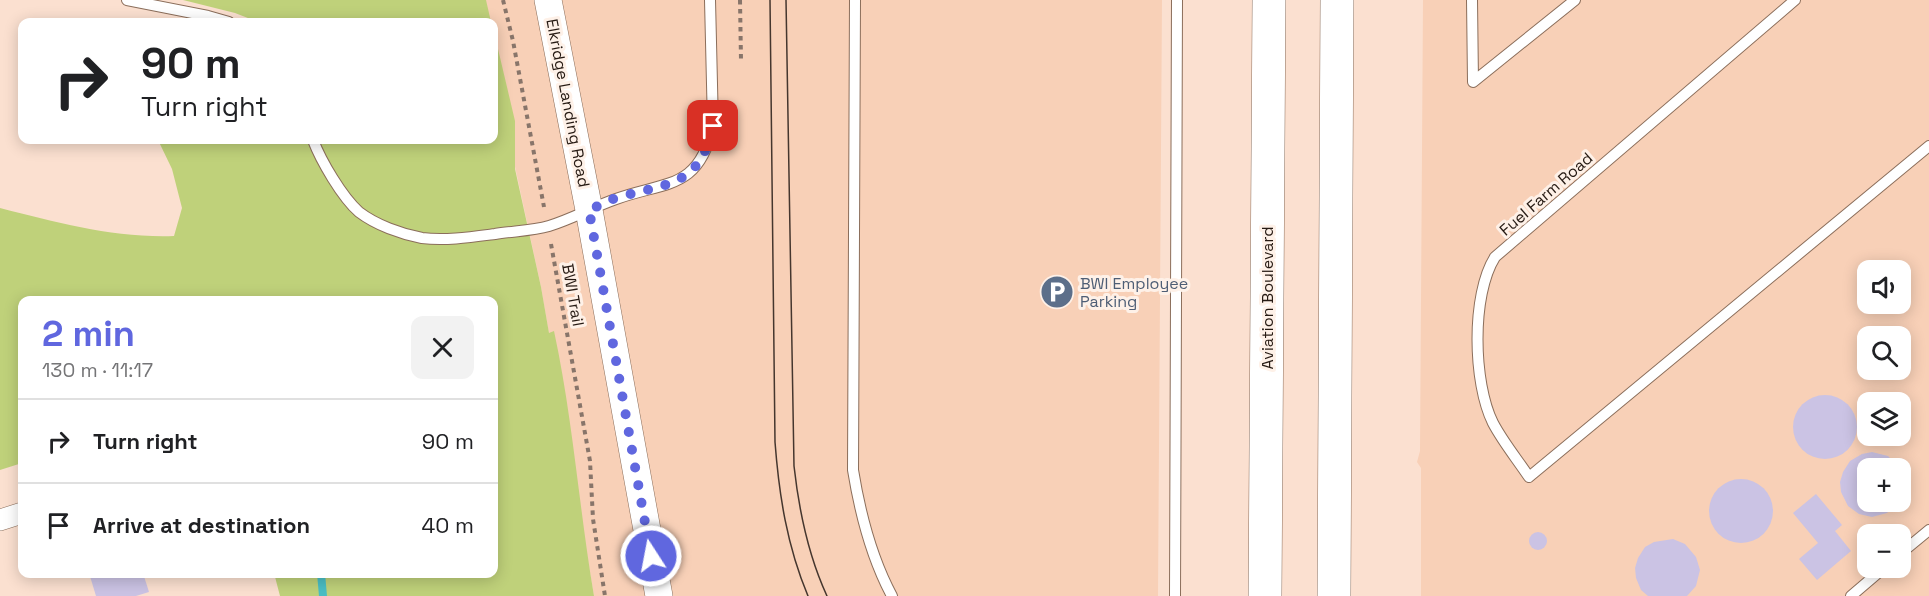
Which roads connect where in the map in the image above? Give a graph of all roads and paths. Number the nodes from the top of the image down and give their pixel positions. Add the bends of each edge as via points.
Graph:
1 (127, 0) edge
2 (503, 0) edge
3 (548, 0) edge
4 (710, 0) edge
5 (740, 0) edge
6 (855, 0) edge
7 (1177, 0) edge
8 (1269, 0) edge
9 (1337, 0) edge
10 (1472, 0) edge
11 (1575, 0) edge
12 (1794, 0) edge
13 (215, 18) edge
14 (741, 60) dead end
15 (314, 144) edge
16 (1929, 146) edge
17 (589, 210) junction
18 (548, 226) junction
19 (18, 514) edge
20 (0, 520) edge
21 (1929, 530) edge
22 (1911, 545) edge
23 (1872, 578) edge
24 (1336, 587) edge
25 (604, 596) edge
26 (659, 596) edge
27 (892, 596) edge
28 (1175, 596) edge
29 (1265, 596) edge
30 (1851, 596) edge

1 - 13 lane
2 - 18 path, BWI Trail
3 - 17 street, Elkridge Landing Road
4 - 17 lane via 713,126 703,158 681,179 667,186 617,198
5 - 14 path
6 - 27 lane via 853,470 871,545
7 - 28 lane
8 - 29 main road, Aviation Boulevard
9 - 24 main road
10 - 11 lane via 1473,82
12 - 16 lane, Fuel Farm Road via 1495,257 1486,274 1480,312 1482,385 1493,423 1528,477
15 - 18 lane via 336,184 359,212 388,228 423,238 466,237
17 - 18 lane
17 - 26 street, Elkridge Landing Road
18 - 25 path, BWI Trail via 590,461
19 - 20 street
21 - 22 lane
23 - 30 lane

